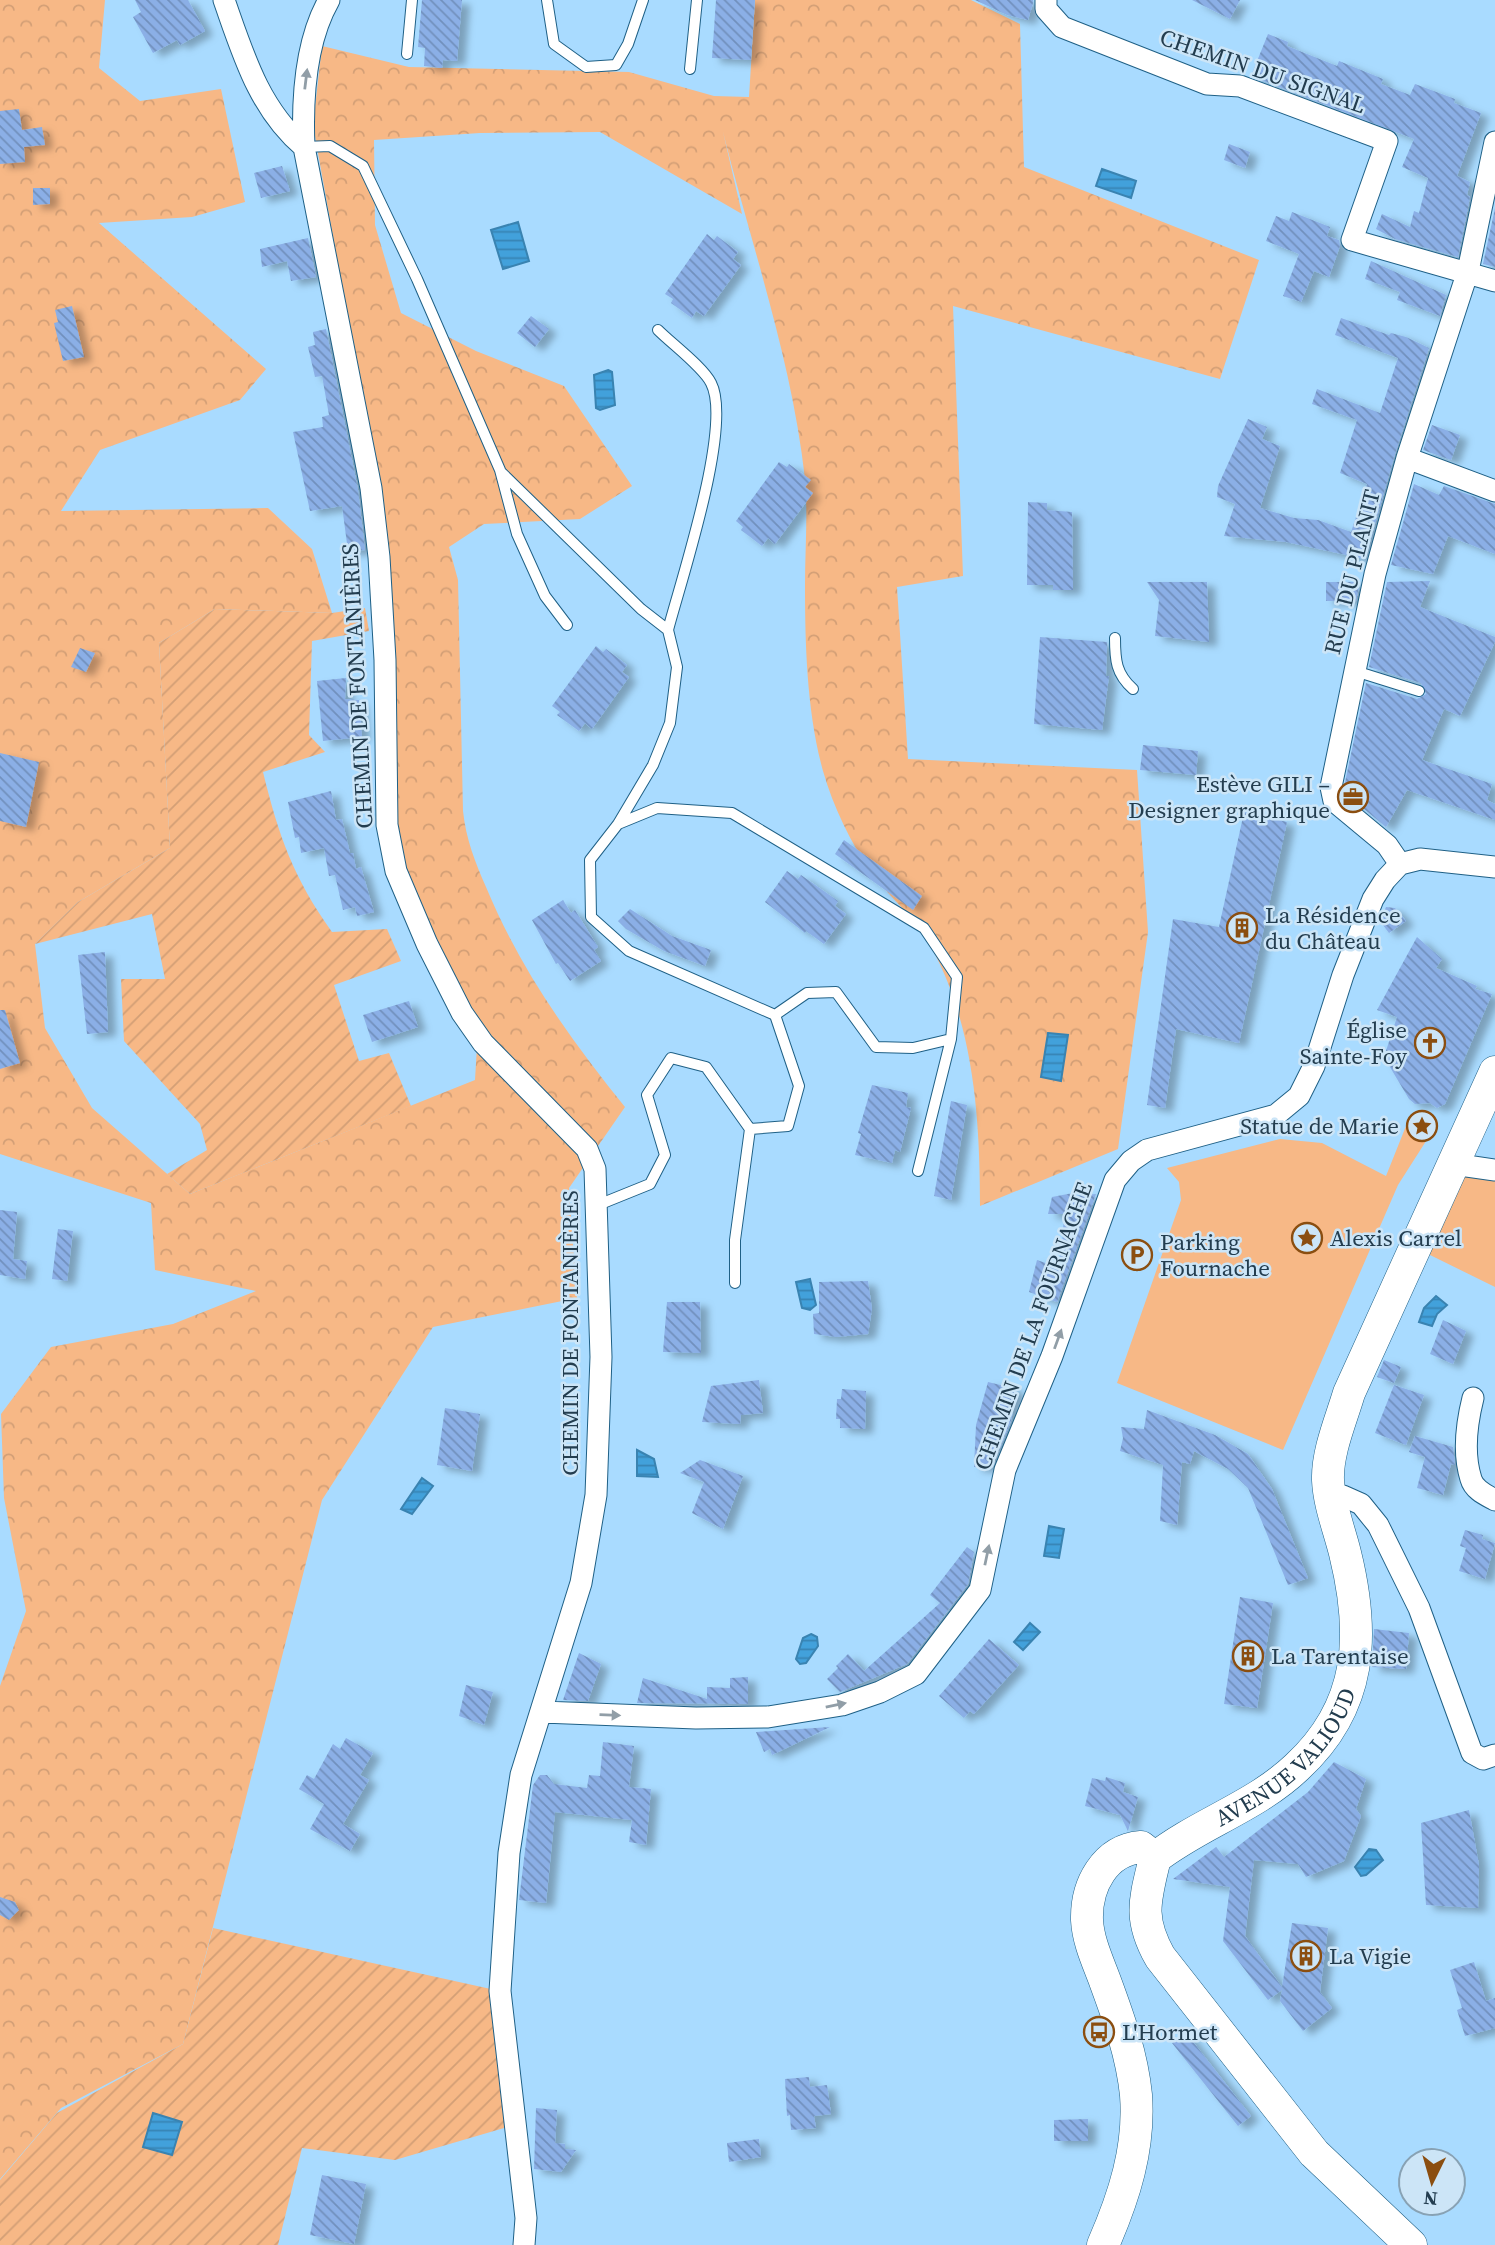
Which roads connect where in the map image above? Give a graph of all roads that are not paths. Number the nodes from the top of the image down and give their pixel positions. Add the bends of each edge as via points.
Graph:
1 (224, 0) edge
2 (329, 0) edge
3 (412, 0) edge
4 (547, 0) edge
5 (643, 0) edge
6 (697, 0) edge
7 (1046, 0) edge
8 (407, 54) dead end
9 (690, 69) dead end
10 (1491, 133) edge
11 (304, 147) junction
12 (1468, 271) junction
13 (1495, 281) edge
14 (658, 330) dead end
15 (1407, 458) junction
16 (500, 471) junction
17 (1495, 491) edge
18 (567, 625) dead end
19 (668, 630) junction
20 (1115, 638) dead end
21 (1355, 671) junction
22 (1133, 689) dead end
23 (1419, 691) dead end
24 (618, 824) junction
25 (1400, 864) junction
26 (1495, 867) edge
27 (775, 1015) junction
28 (951, 1040) junction
29 (1495, 1072) edge
30 (750, 1129) junction
31 (1453, 1164) junction
32 (1495, 1170) edge
33 (918, 1171) dead end
34 (598, 1205) junction
35 (734, 1283) dead end
36 (1473, 1398) dead end
37 (1331, 1498) junction
38 (1495, 1500) edge
39 (542, 1712) junction
40 (1495, 1755) edge
41 (1155, 1858) junction
42 (524, 2245) edge
43 (1103, 2245) edge
44 (1411, 2245) edge

1 - 11 street via 258,90 278,123
11 -> 2 street, CHEMIN DE FONTANIÈRES via 307,69
3 - 8 lane
4 - 5 lane via 554,44 586,67 616,65
6 - 9 lane
7 - 12 street, CHEMIN DU SIGNAL via 1046,9 1062,27 1207,85 1240,86 1387,141 1352,240
10 - 12 street, RUE DU PLANIT
11 - 16 lane via 330,146 363,166
11 - 34 street, CHEMIN DE FONTANIÈRES via 372,502 385,660 387,825 396,870 462,1013 484,1043 587,1149 595,1169
12 - 13 street
12 - 15 street, RUE DU PLANIT
14 - 19 lane via 711,382 719,407 716,446
15 - 17 street
15 - 21 street, RUE DU PLANIT via 1375,574
16 - 18 lane via 517,534 545,596
16 - 19 lane
19 - 24 lane via 677,667 670,723 653,765
20 - 22 lane via 1116,666
21 - 23 lane
21 - 25 street, RUE DU PLANIT via 1331,787 1334,801 1387,845
24 - 27 lane via 590,860 591,917 629,951
24 - 28 lane via 657,808 732,813 924,928 957,977
25 - 26 street via 1420,859
39 -> 25 street, CHEMIN DE LA FOURNACHE via 768,1717 842,1705 916,1674 980,1590 1005,1470 1052,1356 1111,1186 1123,1169 1147,1150 1276,1115 1299,1096 1373,899
27 - 28 lane via 807,993 836,992 876,1047 914,1048
27 - 30 lane via 799,1086 788,1126
28 - 33 lane
29 - 31 main road, AVENUE VALIOUD
30 - 34 lane via 706,1067 671,1058 647,1095 665,1155 650,1184
30 - 35 lane
31 - 32 street
31 - 37 main road, AVENUE VALIOUD via 1349,1393 1330,1466
34 - 39 street, CHEMIN DE FONTANIÈRES via 601,1357 596,1495 581,1583
36 - 38 street via 1467,1422 1471,1481
37 - 40 street via 1343,1496 1361,1504 1378,1525 1419,1608 1472,1753 1483,1759
37 - 41 main road, AVENUE VALIOUD via 1357,1612 1354,1671 1340,1711 1308,1755 1273,1788
39 - 42 street, CHEMIN DE FONTANIÈRES via 521,1774 509,1853 500,1991 526,2218
41 - 43 main road via 1141,1847 1122,1849 1103,1865 1089,1896 1087,1921 1093,1947 1130,2056 1136,2097 1131,2165 1124,2196
41 - 44 main road via 1144,1921 1160,1957 1314,2153

